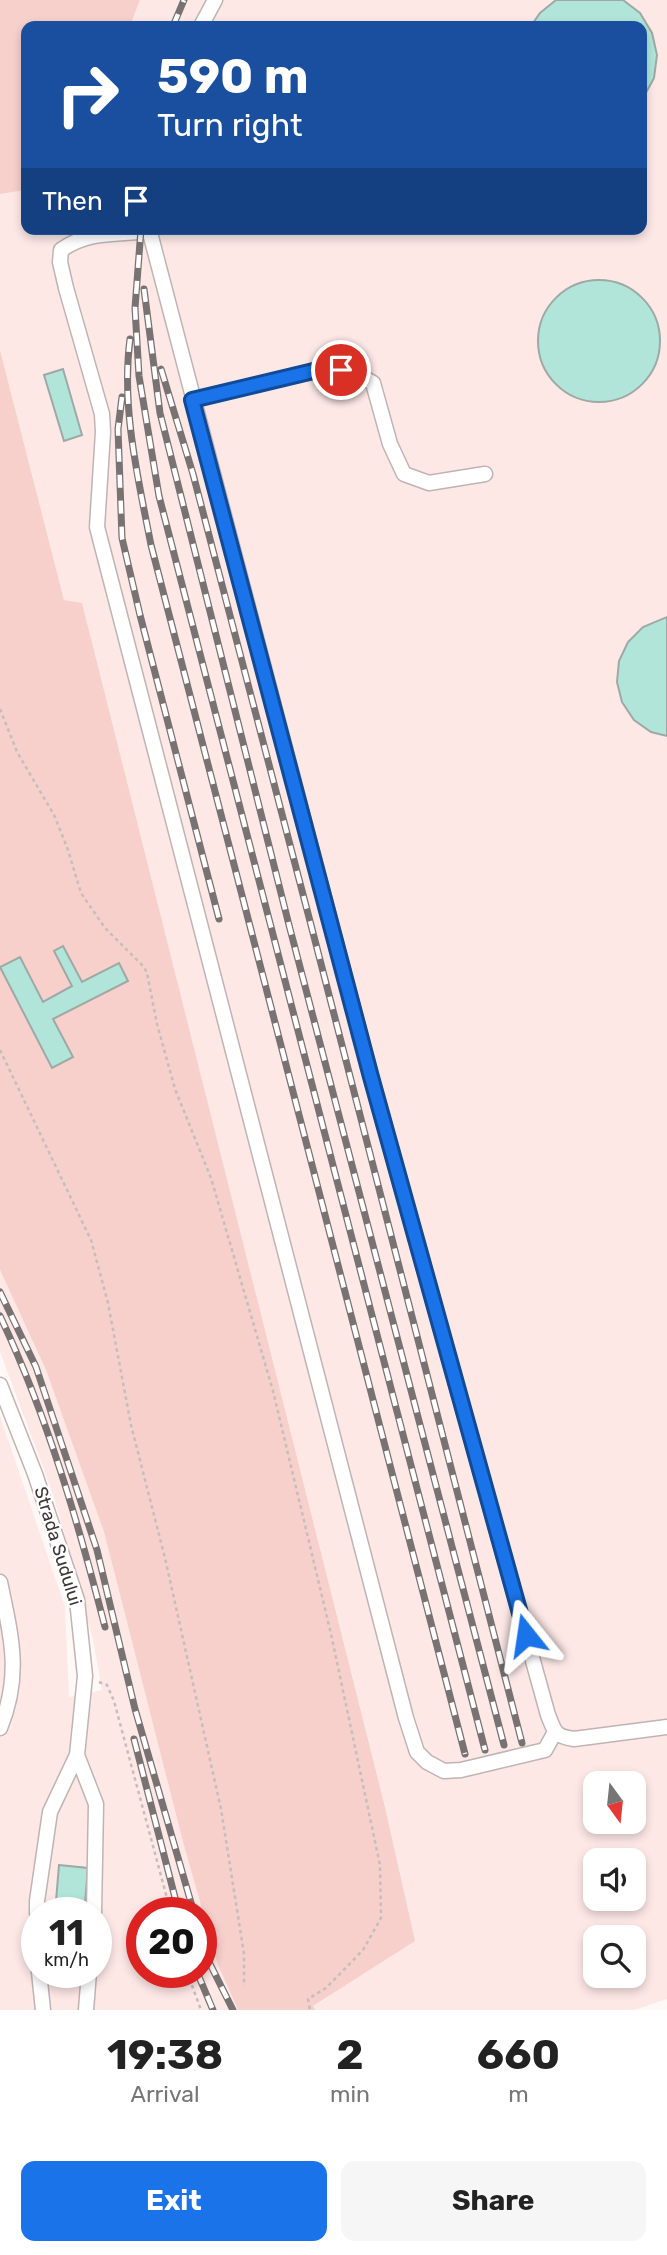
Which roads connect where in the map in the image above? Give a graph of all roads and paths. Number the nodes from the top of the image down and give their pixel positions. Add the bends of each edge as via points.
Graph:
1 (215, 0) edge
2 (204, 21) edge
3 (93, 235) edge
4 (149, 235) edge
5 (192, 400) junction
6 (485, 474) dead end
7 (0, 709) edge
8 (0, 1049) edge
9 (0, 1385) edge
10 (0, 1582) edge
11 (85, 1676) junction
12 (667, 1727) edge
13 (0, 1728) edge
14 (555, 1732) junction
15 (77, 1755) junction
16 (38, 1897) edge
17 (94, 1897) edge
18 (167, 1897) edge
19 (244, 1986) dead end
20 (41, 1988) edge
21 (88, 1988) edge
22 (193, 1988) edge
23 (43, 2010) edge
24 (86, 2010) edge
25 (201, 2010) edge
26 (310, 2010) edge

1 - 2 street
3 - 14 street via 74,240 61,250 60,262 102,414 97,527 406,1718 417,1752 444,1771 545,1750
4 - 5 street
5 - 6 street via 326,368 355,373 373,383 390,444 404,474 429,483
5 - 14 street via 371,1077
7 - 26 path via 17,752 54,815 81,893 105,928 147,973 175,1089 211,1178 279,1418 331,1634 380,1865 381,1918 363,1950 326,1988 308,1999
8 - 19 path via 92,1240 221,1809 244,1954
9 - 11 street, Strada Sudului via 36,1474 77,1600
10 - 13 street via 12,1638 13,1686
11 - 15 street, Strada Sudului
11 - 18 path via 107,1685 114,1701
12 - 14 street via 573,1738
15 - 16 street, Strada Sudului via 50,1812
15 - 17 street, Strada Sudului via 96,1804
20 - 23 street
21 - 24 street
22 - 25 path

